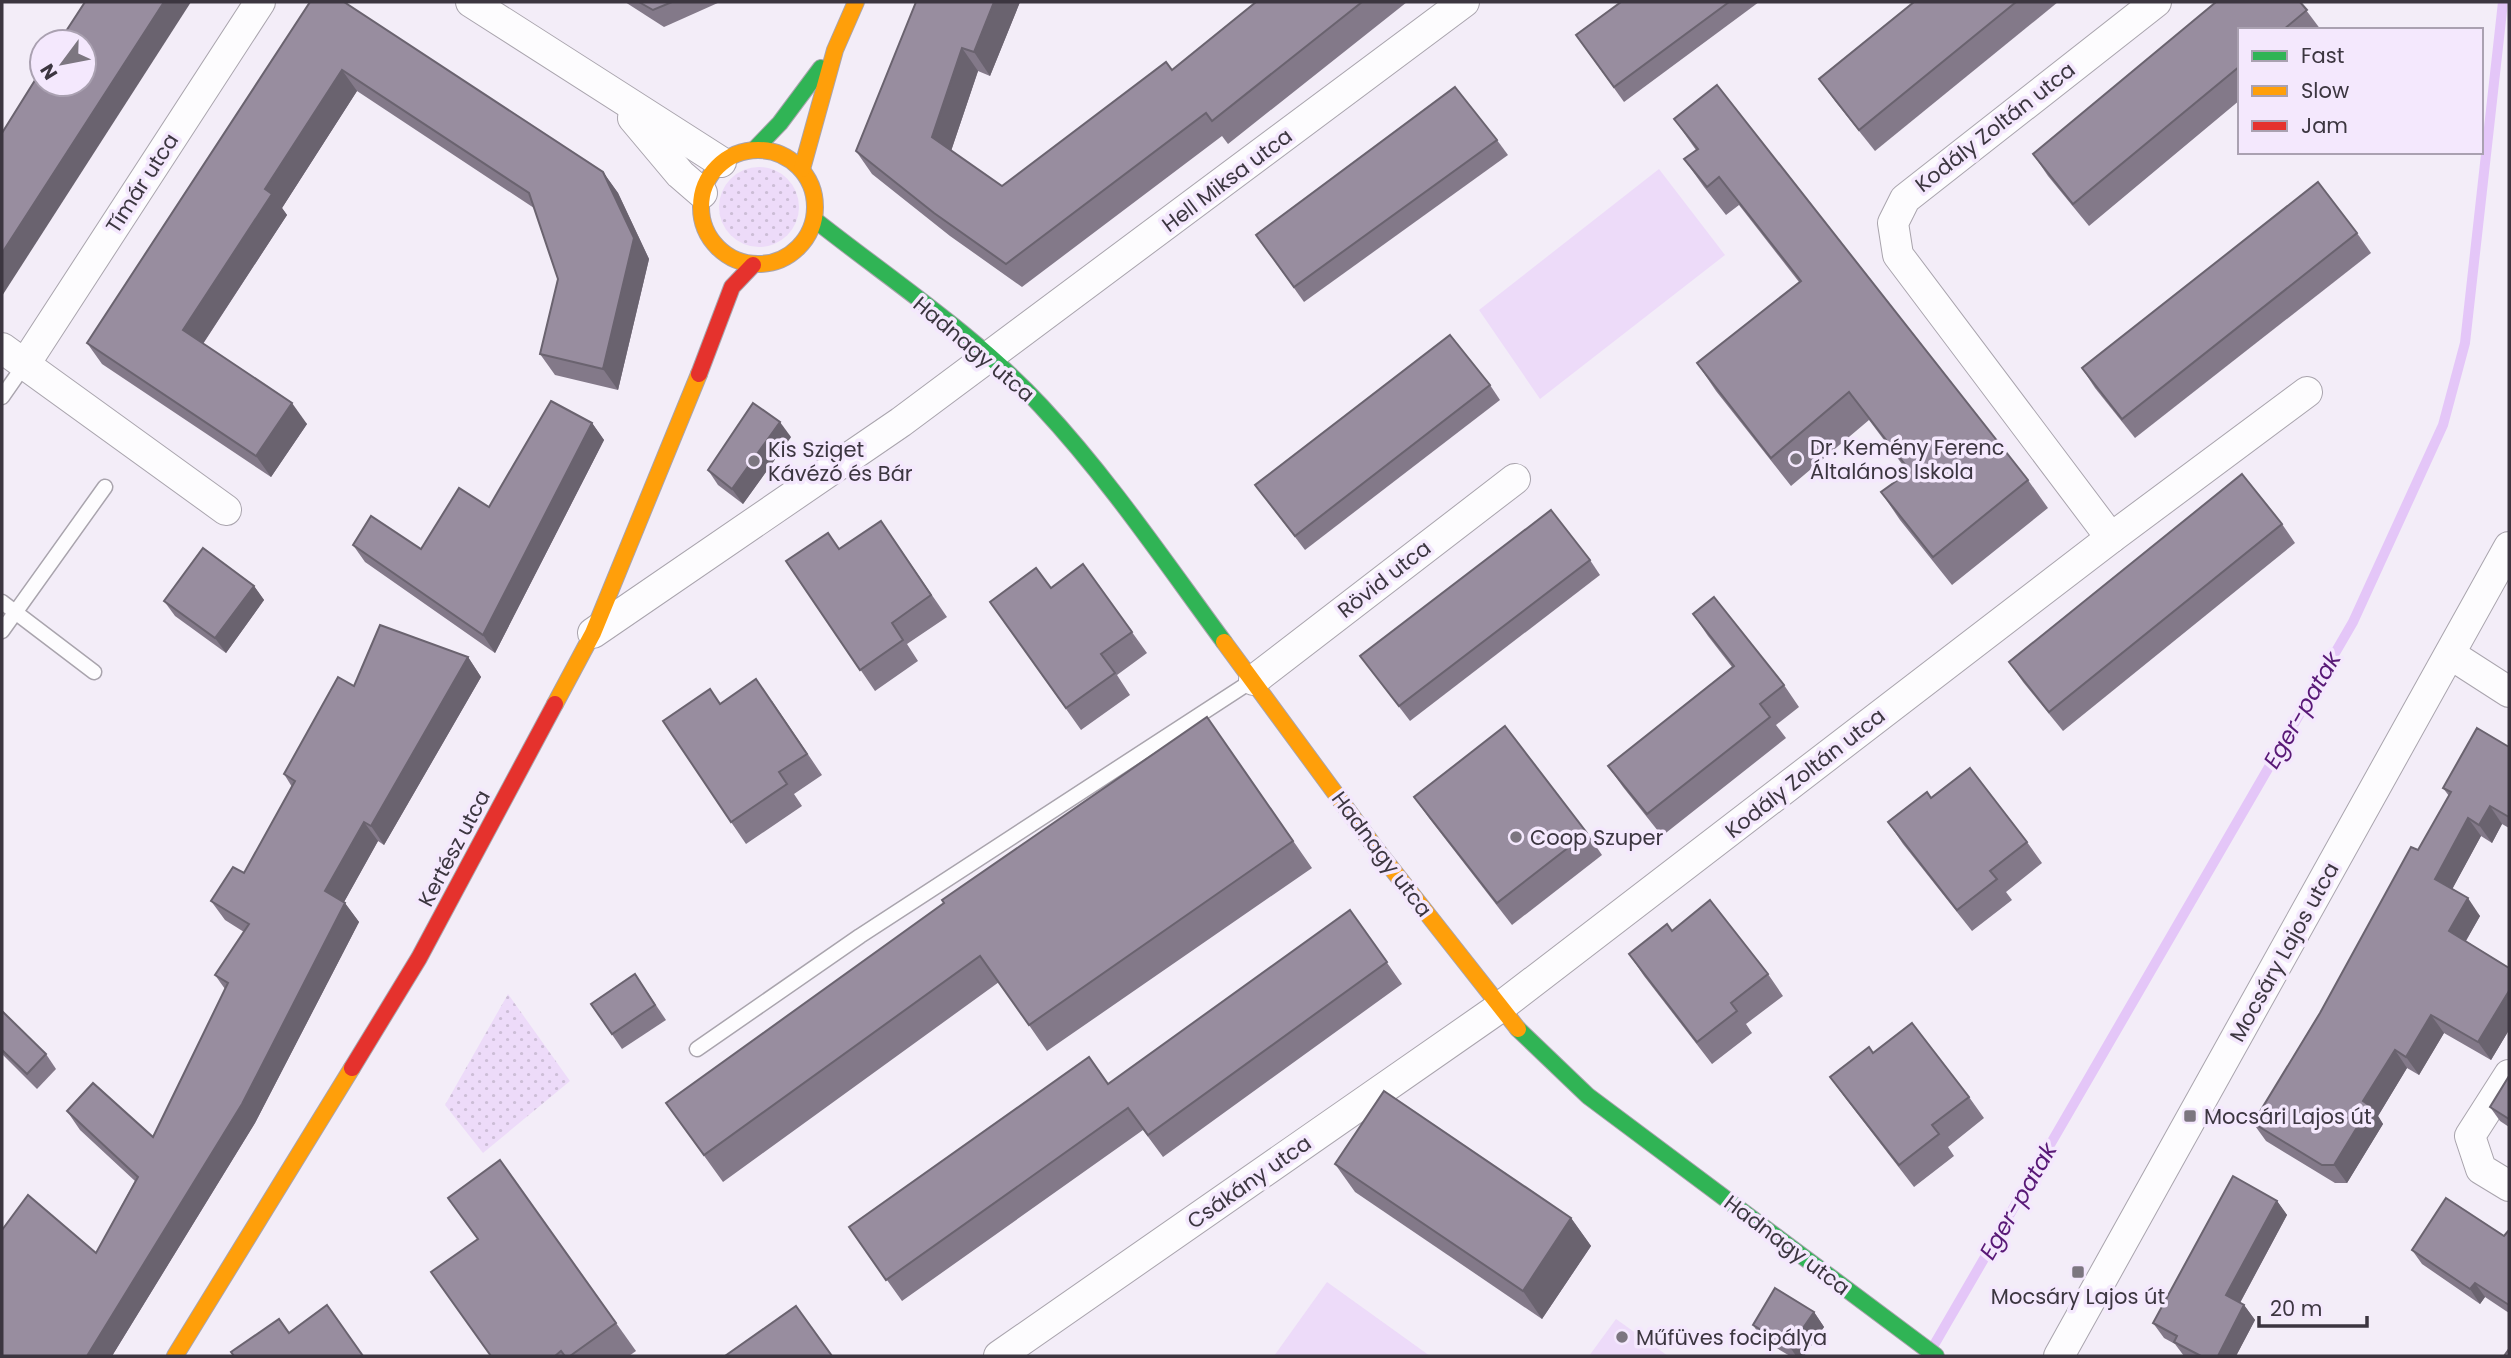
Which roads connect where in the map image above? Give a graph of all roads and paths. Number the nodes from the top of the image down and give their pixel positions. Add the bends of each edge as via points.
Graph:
1 (260, 2) edge
2 (471, 2) edge
3 (856, 2) edge
4 (1464, 2) edge
5 (2150, 4) edge
6 (835, 50) junction
7 (618, 99) junction
8 (755, 149) junction
9 (721, 162) junction
10 (802, 169) junction
11 (702, 193) junction
12 (815, 220) junction
13 (715, 246) junction
14 (753, 265) junction
15 (846, 267) dead end
16 (896, 285) junction
17 (714, 331) junction
18 (13, 356) edge
19 (989, 357) junction
20 (2307, 392) dead end
21 (2, 397) edge
22 (1515, 479) dead end
23 (105, 487) dead end
24 (226, 510) dead end
25 (2111, 538) junction
26 (2509, 547) edge
27 (2, 602) edge
28 (16, 612) junction
29 (2, 631) edge
30 (593, 634) junction
31 (2450, 654) junction
32 (94, 671) dead end
33 (1254, 680) junction
34 (2509, 692) edge
35 (1499, 1008) junction
36 (697, 1049) dead end
37 (2509, 1074) edge
38 (2509, 1186) edge
39 (175, 1356) edge
40 (999, 1356) edge
41 (1936, 1356) edge
42 (2059, 1356) edge

1 - 18 street, Tímár utca
2 - 7 street
3 - 6 street
4 - 19 street, Hell Miksa utca
5 - 25 street, Kodály Zoltán utca via 1905,199 1893,223 1898,255
6 - 8 street
6 - 10 street
7 - 9 street
7 - 11 street via 680,174
8 - 9 street
8 - 10 street via 781,153
9 - 11 street
10 - 12 street via 816,202
11 - 13 street via 705,230
12 - 14 street via 803,252
12 - 16 street, Hadnagy utca
13 - 14 street via 729,257
13 - 17 street, Kertész utca
14 - 17 street, Kertész utca via 732,287
15 - 16 street, Hadnagy utca
16 - 19 street, Hadnagy utca
17 - 30 street, Kertész utca via 675,440
18 - 21 lane
18 - 24 street
19 - 30 street, Hell Miksa utca
19 - 33 street, Hadnagy utca via 1040,405 1099,473
20 - 25 street, Kodály Zoltán utca
22 - 33 street, Rövid utca
23 - 28 lane
25 - 35 street, Kodály Zoltán utca
26 - 31 street, Mocsáry Lajos utca
27 - 28 lane
28 - 29 lane
28 - 32 lane
30 - 39 street, Kertész utca via 419,958
31 - 34 street
31 - 42 street, Mocsáry Lajos utca
33 - 35 street, Hadnagy utca
33 - 36 lane via 860,936
35 - 40 street, Csákány utca
35 - 41 street, Hadnagy utca via 1588,1096
37 - 38 street via 2470,1136 2481,1169

